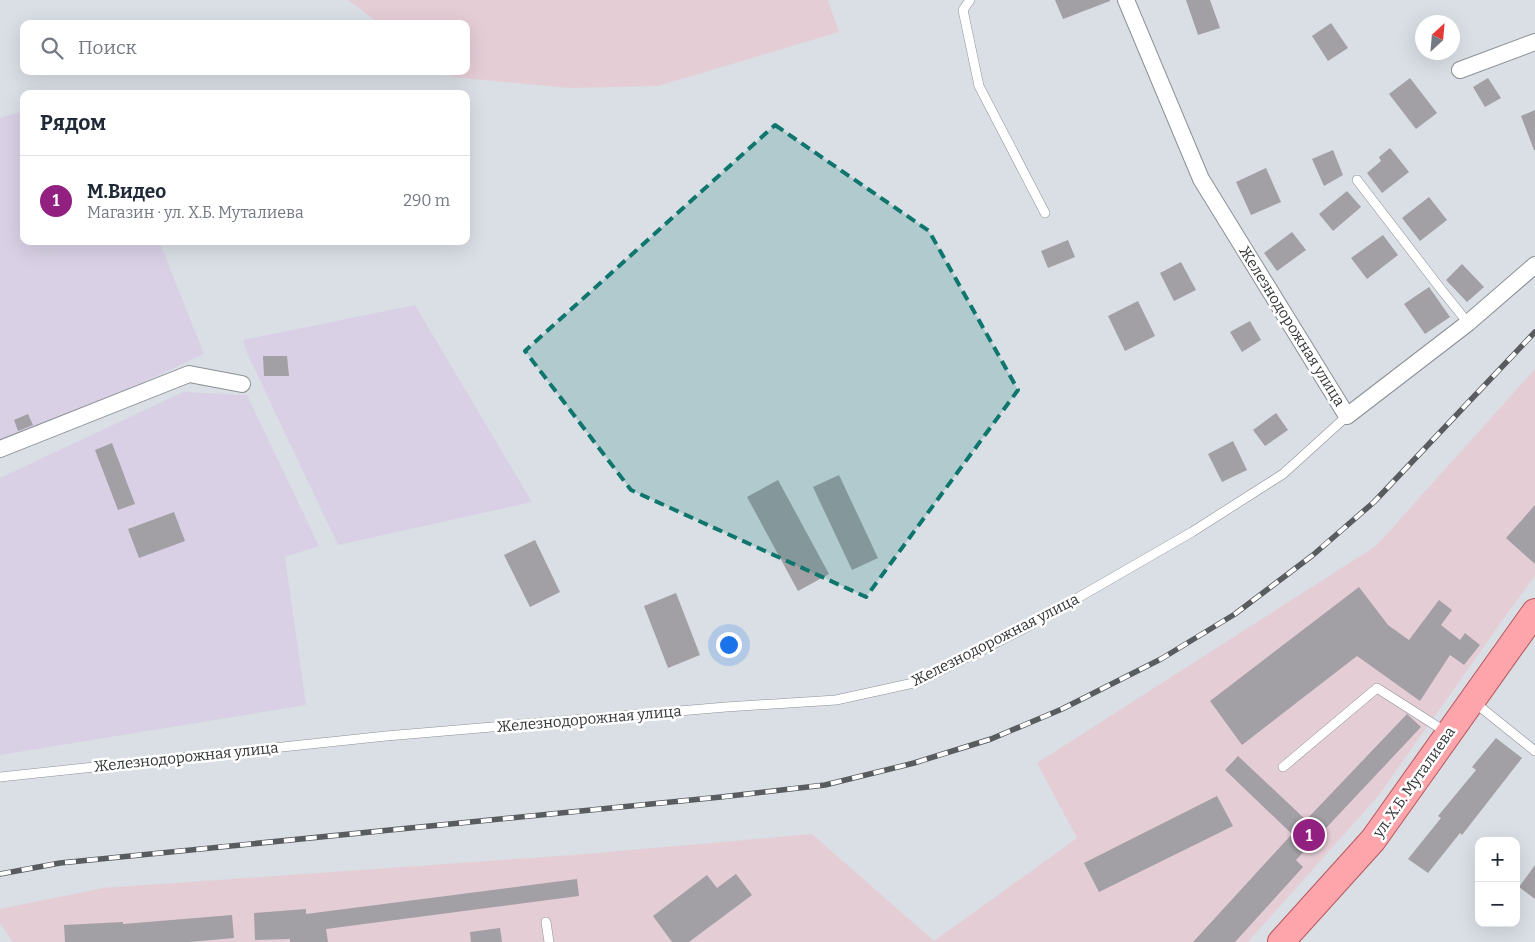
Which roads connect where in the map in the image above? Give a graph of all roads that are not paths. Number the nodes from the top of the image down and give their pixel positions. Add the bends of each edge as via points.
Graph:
1 (970, 0) edge
2 (1126, 0) edge
3 (1535, 42) edge
4 (1460, 70) dead end
5 (1357, 180) dead end
6 (1045, 213) dead end
7 (1535, 265) edge
8 (1468, 323) junction
9 (242, 384) dead end
10 (1348, 416) junction
11 (0, 449) edge
12 (1535, 612) edge
13 (1472, 700) junction
14 (1449, 733) junction
15 (1535, 751) edge
16 (1283, 767) dead end
17 (0, 777) edge
18 (546, 922) dead end
19 (549, 942) edge
20 (1281, 942) edge

1 - 6 lane via 963,10 979,86
2 - 10 street, Железнодорожная улица via 1201,179
3 - 4 street
5 - 8 lane
7 - 8 street
8 - 10 street
9 - 11 street via 189,374
10 - 17 lane, Железнодорожная улица via 1284,474 1192,532 1029,626 918,682 836,700 386,736
12 - 13 main road, ул. Х.Б. Муталиева
13 - 14 main road, ул. Х.Б. Муталиева
13 - 15 lane
14 - 16 lane via 1377,688
14 - 20 main road, ул. Х.Б. Муталиева via 1373,840
18 - 19 lane

